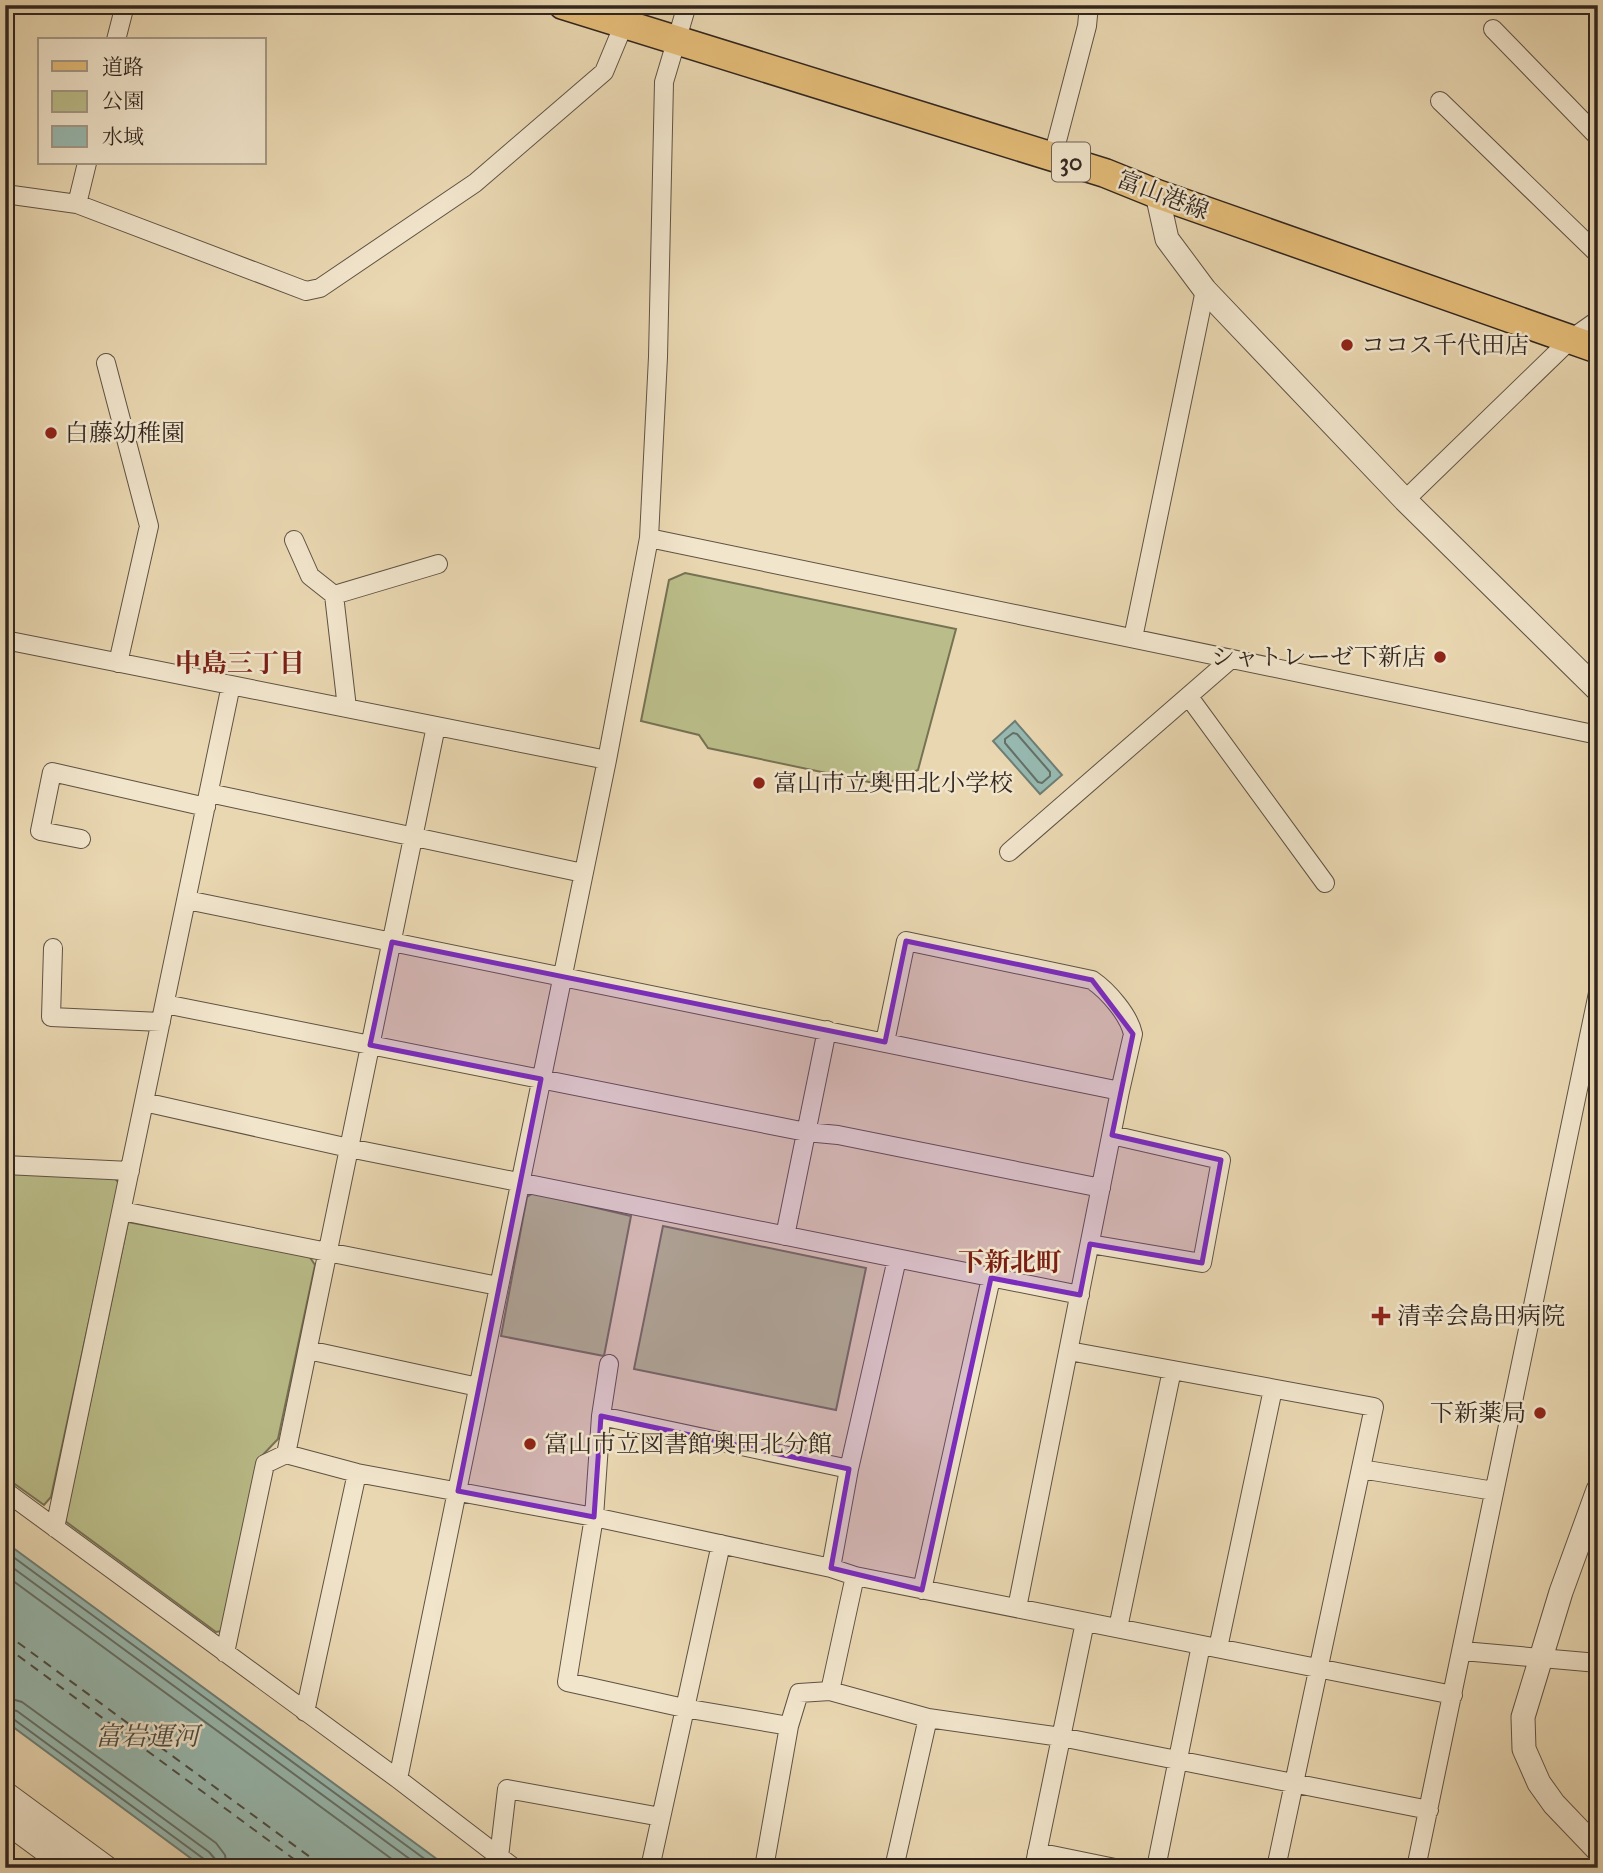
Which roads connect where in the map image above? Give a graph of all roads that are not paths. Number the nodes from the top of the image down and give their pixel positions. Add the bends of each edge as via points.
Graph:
1 (125, 5) edge
2 (563, 5) edge
3 (687, 5) edge
4 (1089, 5) edge
5 (624, 24) junction
6 (1493, 29) dead end
7 (117, 38) edge
8 (676, 39) junction
9 (1440, 101) dead end
10 (1598, 137) edge
11 (1053, 156) junction
12 (87, 164) edge
13 (5, 194) edge
14 (1157, 194) junction
15 (77, 204) junction
16 (1598, 254) edge
17 (1205, 290) junction
18 (1598, 320) edge
19 (1572, 340) junction
20 (1598, 349) edge
21 (106, 363) dead end
22 (1405, 500) junction
23 (649, 538) junction
24 (294, 540) dead end
25 (438, 564) dead end
26 (334, 595) junction
27 (1133, 638) junction
28 (5, 640) edge
29 (1231, 659) junction
30 (118, 663) junction
31 (231, 685) junction
32 (1598, 690) edge
33 (1189, 697) junction
34 (347, 708) junction
35 (436, 726) junction
36 (1598, 736) edge
37 (607, 760) junction
38 (207, 800) junction
39 (413, 837) junction
40 (81, 839) dead end
41 (1009, 852) dead end
42 (583, 873) junction
43 (1325, 883) dead end
44 (187, 900) junction
45 (391, 942) junction
46 (53, 948) dead end
47 (561, 976) junction
48 (1598, 993) edge
49 (165, 1003) junction
50 (161, 1022) junction
51 (827, 1030) junction
52 (885, 1042) junction
53 (370, 1045) junction
54 (541, 1079) junction
55 (1120, 1091) junction
56 (144, 1102) junction
57 (806, 1132) junction
58 (1112, 1135) junction
59 (349, 1148) junction
60 (5, 1165) edge
61 (130, 1171) junction
62 (519, 1183) junction
63 (1101, 1188) junction
64 (122, 1211) junction
65 (785, 1236) junction
66 (1090, 1244) junction
67 (328, 1252) junction
68 (897, 1259) junction
69 (991, 1278) junction
70 (498, 1286) junction
71 (1080, 1295) junction
72 (308, 1350) junction
73 (1069, 1351) junction
74 (609, 1364) dead end
75 (1172, 1370) junction
76 (478, 1387) junction
77 (1273, 1389) junction
78 (601, 1416) junction
79 (286, 1454) junction
80 (849, 1469) junction
81 (1361, 1469) junction
82 (357, 1473) junction
83 (1598, 1490) edge
84 (5, 1491) edge
85 (458, 1491) junction
86 (1494, 1491) junction
87 (594, 1517) junction
88 (55, 1528) junction
89 (721, 1544) junction
90 (831, 1568) junction
91 (855, 1577) junction
92 (922, 1590) junction
93 (1017, 1608) junction
94 (1085, 1622) junction
95 (1118, 1628) junction
96 (1210, 1646) junction
97 (1463, 1651) junction
98 (225, 1653) junction
99 (1540, 1659) junction
100 (1598, 1663) edge
101 (1318, 1668) junction
102 (830, 1691) junction
103 (1453, 1695) junction
104 (684, 1709) junction
105 (305, 1712) junction
106 (928, 1718) junction
107 (789, 1726) junction
108 (1061, 1737) junction
109 (1178, 1760) junction
110 (398, 1779) junction
111 (1294, 1783) junction
112 (5, 1793) edge
113 (1429, 1810) junction
114 (661, 1817) junction
115 (5, 1821) edge
116 (1598, 1850) edge
117 (499, 1857) junction
118 (1035, 1860) edge
119 (69, 1868) edge
120 (107, 1868) edge
121 (514, 1868) edge
122 (650, 1868) edge
123 (764, 1868) edge
124 (894, 1868) edge
125 (1115, 1868) edge
126 (1156, 1868) edge
127 (1276, 1868) edge
128 (1416, 1868) edge

1 - 7 street
2 - 5 main road, 富山港線 / 30
3 - 8 street
4 - 11 street
5 - 8 main road, 富山港線 / 30
5 - 15 street via 604,72 475,183 320,288 306,291
6 - 10 street
8 - 11 main road, 富山港線 / 30
8 - 23 street via 664,82
9 - 16 street
11 - 14 main road, 富山港線 / 30
12 - 15 street
13 - 15 street
14 - 17 street via 1167,239
14 - 19 main road, 富山港線 / 30
17 - 22 street
17 - 27 street
18 - 19 street
19 - 20 main road, 富山港線 / 30
19 - 22 street
21 - 30 street via 149,526
22 - 32 street
23 - 27 street
23 - 37 street
24 - 26 street via 310,576
25 - 26 street
26 - 34 street
27 - 29 street
28 - 30 street
29 - 33 street
29 - 36 street
30 - 31 street
31 - 34 street
31 - 38 street
33 - 41 street
33 - 43 street
34 - 35 street
35 - 37 street
35 - 39 street
37 - 42 street
38 - 39 street
38 - 40 street via 52,772 40,831
38 - 44 street
39 - 42 street
39 - 45 street
42 - 47 street
44 - 45 street
44 - 49 street
45 - 47 street
45 - 53 street
46 - 50 street via 51,1017
47 - 51 street
47 - 54 street
48 - 86 street
49 - 50 street
49 - 53 street
50 - 56 street
51 - 52 street
51 - 57 street
52 - 55 street
52 - 55 street via 906,941 1092,980 1101,986 1133,1034
53 - 54 street
53 - 59 street
54 - 57 street
54 - 62 street
55 - 58 street
56 - 59 street
56 - 61 street
57 - 63 street
57 - 65 street
58 - 63 street
58 - 66 street via 1221,1160 1202,1263
59 - 62 street
59 - 67 street
60 - 61 street
61 - 64 street
62 - 65 street
62 - 70 street
63 - 66 street
64 - 67 street
64 - 88 street
65 - 68 street
66 - 71 street
67 - 70 street
67 - 72 street
68 - 69 street
68 - 80 street
69 - 71 street
69 - 92 street
70 - 76 street
71 - 73 street
72 - 76 street
72 - 79 street
73 - 75 street
73 - 93 street
74 - 78 street
75 - 77 street
75 - 95 street
76 - 85 street
77 - 81 street via 1374,1407
77 - 96 street
78 - 80 street
78 - 87 street
79 - 82 street
79 - 98 street via 265,1464
80 - 90 street
81 - 86 street
81 - 101 street
82 - 85 street
82 - 105 street
83 - 99 street
84 - 88 street
85 - 87 street
85 - 110 street
86 - 97 street
87 - 89 street
87 - 104 street via 567,1682
88 - 98 street
89 - 90 street
89 - 104 street
90 - 91 street
91 - 92 street
91 - 102 street
92 - 93 street
93 - 94 street
94 - 95 street
94 - 108 street
95 - 96 street
96 - 101 street
96 - 109 street
97 - 99 street
97 - 103 street
98 - 105 street
99 - 100 street
99 - 116 street via 1523,1717 1524,1749 1546,1794
101 - 103 street
101 - 111 street
102 - 106 street
102 - 107 street via 799,1693
103 - 113 street
104 - 107 street
104 - 114 street
105 - 110 street
106 - 108 street
106 - 124 street
107 - 123 street
108 - 109 street
108 - 118 street
109 - 111 street
109 - 126 street
110 - 117 street
111 - 113 street
111 - 127 street
112 - 120 street
113 - 128 street
114 - 117 street via 507,1789
114 - 122 street
115 - 119 street
117 - 121 street
118 - 125 street

